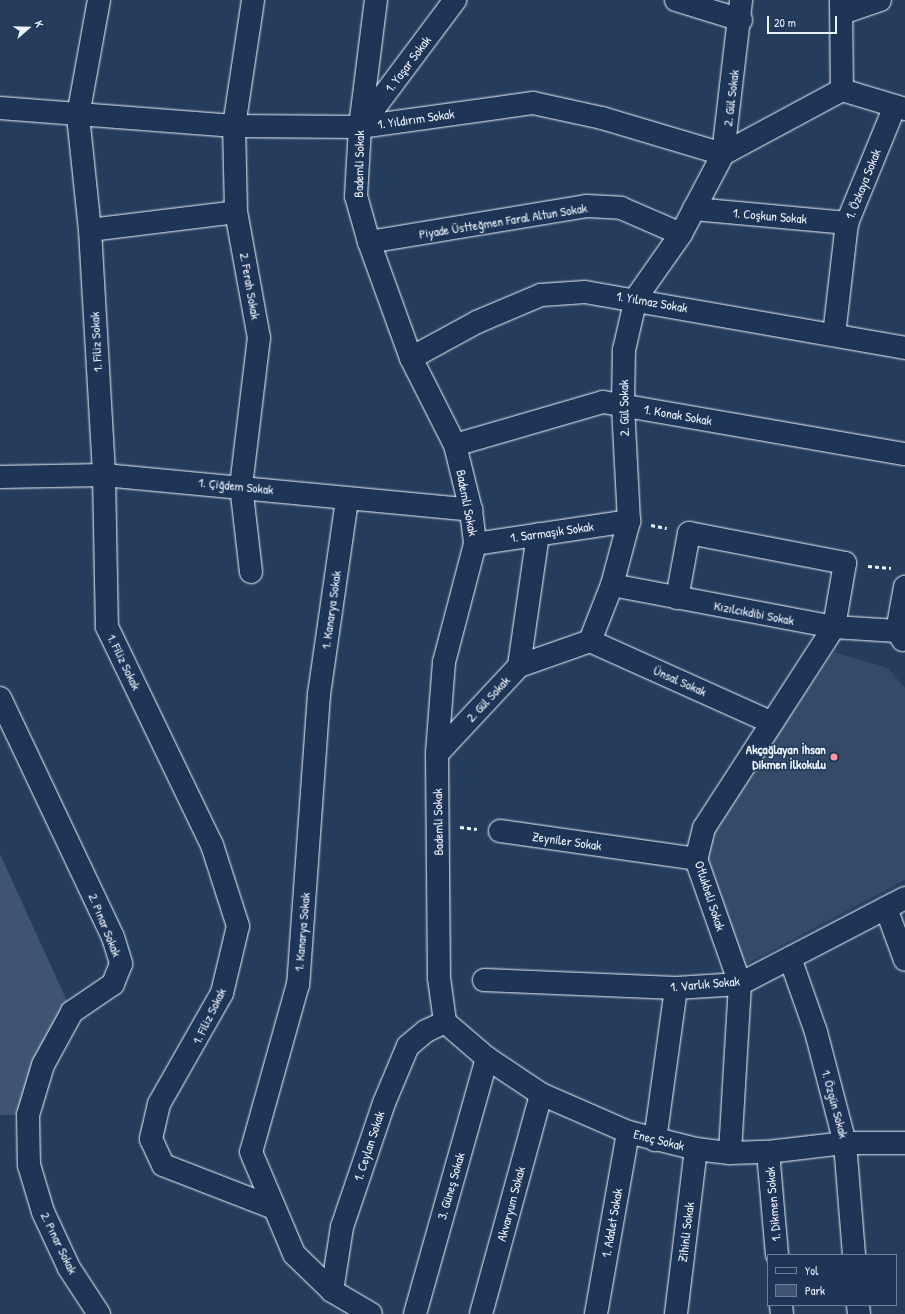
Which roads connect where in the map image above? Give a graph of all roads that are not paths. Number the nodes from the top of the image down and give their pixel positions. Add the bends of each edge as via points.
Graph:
1 (99, 0) edge
2 (253, 0) edge
3 (376, 0) edge
4 (456, 0) edge
5 (676, 0) edge
6 (880, 0) edge
7 (841, 7) edge
8 (741, 10) edge
9 (842, 90) junction
10 (0, 108) edge
11 (900, 108) edge
12 (78, 116) junction
13 (234, 126) junction
14 (360, 127) junction
15 (723, 154) junction
16 (694, 209) junction
17 (236, 212) junction
18 (847, 222) junction
19 (90, 230) junction
20 (681, 234) junction
21 (368, 242) junction
22 (636, 298) junction
23 (834, 335) junction
24 (905, 348) edge
25 (411, 358) junction
26 (623, 405) junction
27 (454, 445) junction
28 (905, 454) edge
29 (104, 475) junction
30 (0, 477) edge
31 (241, 486) junction
32 (347, 500) junction
33 (471, 510) junction
34 (629, 521) junction
35 (538, 534) junction
36 (475, 544) junction
37 (251, 572) dead end
38 (901, 578) edge
39 (612, 585) junction
40 (677, 598) junction
41 (834, 627) junction
42 (902, 634) edge
43 (590, 641) junction
44 (519, 666) junction
45 (0, 698) edge
46 (770, 722) junction
47 (437, 754) junction
48 (500, 831) road end
49 (696, 859) junction
50 (905, 898) edge
51 (886, 908) junction
52 (790, 958) junction
53 (905, 960) edge
54 (484, 980) dead end
55 (740, 984) junction
56 (676, 988) junction
57 (445, 1022) junction
58 (487, 1058) junction
59 (541, 1094) junction
60 (628, 1132) junction
61 (656, 1140) junction
62 (845, 1143) junction
63 (905, 1143) edge
64 (696, 1149) junction
65 (730, 1152) junction
66 (768, 1152) junction
67 (274, 1208) junction
68 (777, 1254) edge
69 (854, 1254) edge
70 (332, 1292) junction
71 (98, 1314) edge
72 (371, 1314) edge
73 (415, 1314) edge
74 (481, 1314) edge
75 (596, 1314) edge
76 (676, 1314) edge

1 - 12 street, 1. Filiz Sokak
2 - 13 street, 2. Ferah Sokak
3 - 14 street, Bademli Sokak
4 - 14 street, 1. Yaşar Sokak
5 - 8 street
6 - 7 street
7 - 9 street
8 - 15 street, 2. Gül Sokak
9 - 11 street
9 - 15 street
10 - 12 street, 1. Yıldırım Sokak
11 - 18 street, 1. Özkaya Sokak
12 - 13 street, 1. Yıldırım Sokak
12 - 19 street, 1. Filiz Sokak
13 - 14 street, 1. Yıldırım Sokak
13 - 17 street, 2. Ferah Sokak
14 - 15 street, 1. Yıldırım Sokak via 533,104 602,118
14 - 21 street, Bademli Sokak via 356,196
15 - 16 street, 2. Gül Sokak
16 - 18 street, 1. Coşkun Sokak
16 - 20 street, 2. Gül Sokak
17 - 19 street
17 - 31 street, 2. Ferah Sokak via 259,338
18 - 23 street, 1. Özkaya Sokak
19 - 29 street, 1. Filiz Sokak
20 - 21 street, Piyade Üstteğmen Faral Altun Sokak via 621,208 586,206
20 - 22 street, 2. Gül Sokak
21 - 25 street, Bademli Sokak
22 - 23 street, 1. Yılmaz Sokak
22 - 25 street, 1. Yılmaz Sokak via 585,292 541,295 477,322
22 - 26 street, 2. Gül Sokak via 624,350
23 - 24 street, 1. Yılmaz Sokak
25 - 27 street, Bademli Sokak
26 - 27 street, 1. Konak Sokak via 603,402
26 - 28 street, 1. Konak Sokak
26 - 34 street, 2. Gül Sokak
27 - 33 street, Bademli Sokak
29 - 30 street, 1. Çiğdem Sokak
29 - 31 street, 1. Çiğdem Sokak
29 - 67 street, 1. Filiz Sokak via 107,627 212,845 238,926 222,993 159,1104 151,1139 163,1165
31 - 32 street, 1. Çiğdem Sokak
31 - 37 street, 2. Ferah Sokak
32 - 33 street, 1. Çiğdem Sokak
32 - 67 street, 1. Kanarya Sokak via 319,694 298,984 251,1152
33 - 36 street, Bademli Sokak
34 - 35 street, 1. Sarmaşık Sokak
34 - 39 street, 2. Gül Sokak
35 - 36 street, 1. Sarmaşık Sokak
35 - 44 street
36 - 47 street, Bademli Sokak via 444,662
38 - 42 street
39 - 40 street, Kızılcıkdibi Sokak
39 - 43 street, 2. Gül Sokak
40 - 41 street, Kızılcıkdibi Sokak
40 - 41 street via 689,533 845,563
41 - 42 street, Kızılcıkdibi Sokak
41 - 46 street, Otlukbeli Sokak
43 - 44 street, 2. Gül Sokak
43 - 46 street, Ünsal Sokak
44 - 47 street, 2. Gül Sokak
45 - 71 street, 2. Pınar Sokak via 113,938 121,964 114,984 72,1012 44,1065 28,1115 29,1165 43,1212 69,1268
46 - 49 street, Otlukbeli Sokak via 704,828
47 - 57 street, Bademli Sokak via 439,978
48 - 49 street, Zeyniler Sokak
49 - 55 street, Otlukbeli Sokak
50 - 51 street, 1. Varlık Sokak
51 - 52 street, 1. Varlık Sokak
51 - 53 street
52 - 55 street, 1. Varlık Sokak
52 - 62 street, 1. Özgün Sokak via 816,1032
54 - 56 street, 1. Varlık Sokak
55 - 56 street, 1. Varlık Sokak
55 - 65 street, Otlukbeli Sokak
56 - 61 street
57 - 58 street, Eneç Sokak
57 - 70 street, 1. Ceylan Sokak via 426,1031 408,1046 384,1103 342,1227
58 - 59 street, Eneç Sokak
58 - 73 street, 3. Güneş Sokak
59 - 60 street, Eneç Sokak
59 - 74 street, Akvaryum Sokak
60 - 61 street, Eneç Sokak
60 - 75 street, 1. Adalet Sokak
61 - 64 street, Eneç Sokak
62 - 63 street, Eneç Sokak
62 - 66 street, Eneç Sokak
62 - 69 street, 1. Özgün Sokak
64 - 65 street, Eneç Sokak
64 - 76 street, Zihinli Sokak
65 - 66 street, Eneç Sokak
66 - 68 street, 1. Dikmen Sokak
67 - 70 street, 1. Kanarya Sokak via 294,1254
70 - 72 street, 1. Kanarya Sokak

